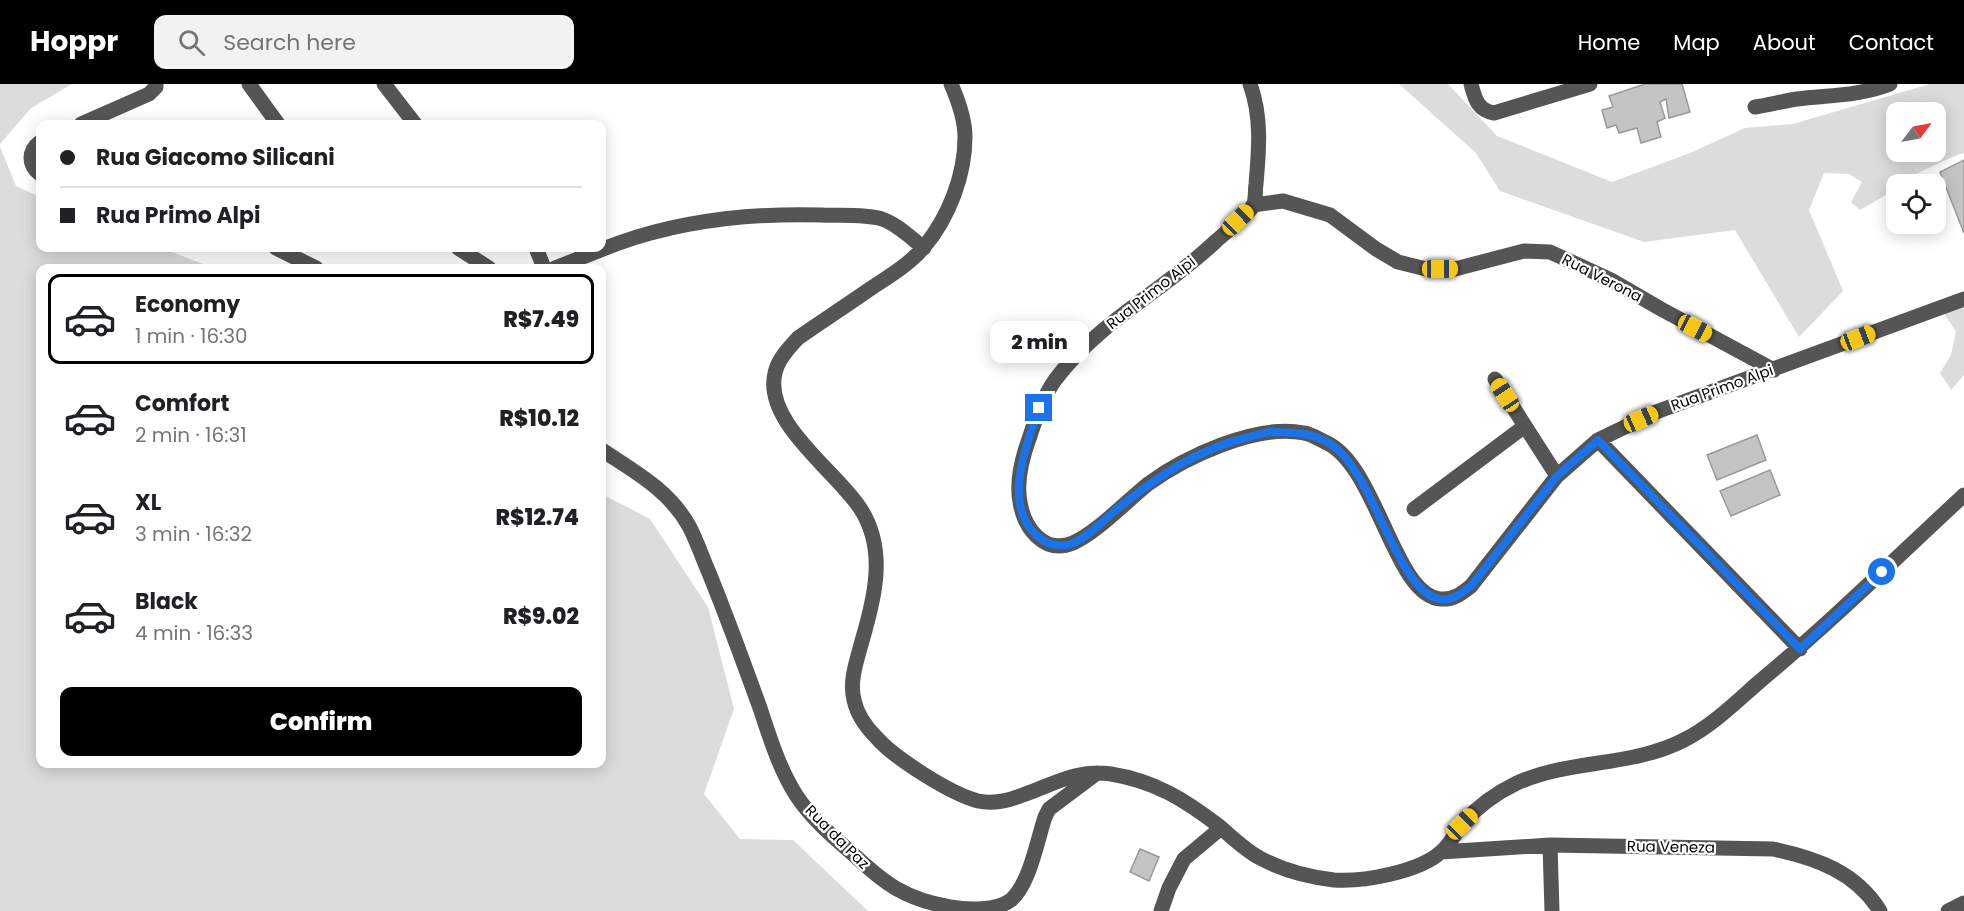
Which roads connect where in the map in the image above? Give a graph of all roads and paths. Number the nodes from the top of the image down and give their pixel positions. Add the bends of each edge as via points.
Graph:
1 (156, 84) edge
2 (249, 84) edge
3 (384, 84) edge
4 (951, 84) edge
5 (1250, 84) edge
6 (1471, 84) edge
7 (1590, 84) edge
8 (1890, 84) edge
9 (1755, 107) dead end
10 (90, 120) edge
11 (275, 120) edge
12 (412, 120) edge
13 (36, 146) edge
14 (36, 171) edge
15 (1253, 205) junction
16 (606, 248) edge
17 (924, 248) junction
18 (284, 252) edge
19 (464, 252) edge
20 (595, 252) edge
21 (308, 264) edge
22 (483, 264) edge
23 (565, 264) edge
24 (1964, 299) edge
25 (1774, 370) junction
26 (1495, 379) dead end
27 (1525, 426) junction
28 (1598, 440) junction
29 (606, 453) edge
30 (1557, 476) junction
31 (1964, 495) edge
32 (1414, 509) dead end
33 (1800, 649) junction
34 (1097, 773) junction
35 (1221, 828) junction
36 (1550, 845) junction
37 (1441, 852) junction
38 (1964, 903) edge
39 (1161, 911) edge
40 (1552, 911) edge
41 (1880, 911) edge
42 (1948, 911) edge

1 - 10 street via 149,94
2 - 11 street
3 - 12 street
4 - 17 street via 965,136 962,168 953,198
5 - 15 street via 1260,143
6 - 7 street via 1476,102 1494,113
8 - 9 street via 1873,91
13 - 14 street via 30,162
15 - 25 street, Rua Verona via 1283,201 1330,215 1398,262 1426,269 1455,269 1524,251 1550,252 1611,280
15 - 30 street, Rua Primo Alpi via 1206,251 1089,342 1055,381 1039,408 1025,450 1018,495 1030,532 1044,542 1070,544 1185,460 1268,432 1305,433 1332,445 1350,463 1369,493 1405,570 1422,591 1439,599 1456,597 1471,586
16 - 17 street via 679,226 779,214 882,219
17 - 34 street via 798,338 784,353 774,374 774,393 782,416 860,507 877,550 877,575 853,671 853,698 861,719 878,741 923,775 982,802 1018,798 1075,774
18 - 21 street
19 - 22 street
20 - 23 street
24 - 25 street, Rua Primo Alpi
25 - 28 street, Rua Primo Alpi via 1656,412
26 - 27 street
27 - 30 street
27 - 32 street
28 - 30 street, Rua Primo Alpi
28 - 33 street
29 - 34 street, Rua da Paz via 655,484 674,502 689,527 725,611 780,765 797,796 818,823 873,873 898,890 924,902 972,911 1010,902 1027,872 1049,809
31 - 33 street
33 - 37 street via 1686,740 1658,751 1552,771 1516,783 1484,802
34 - 35 street via 1159,786
35 - 37 street via 1274,865 1336,880 1385,875 1414,867
35 - 39 street via 1184,859
36 - 37 street, Rua Veneza
36 - 40 street
36 - 41 street, Rua Veneza via 1773,849 1829,865 1871,896
38 - 42 street

